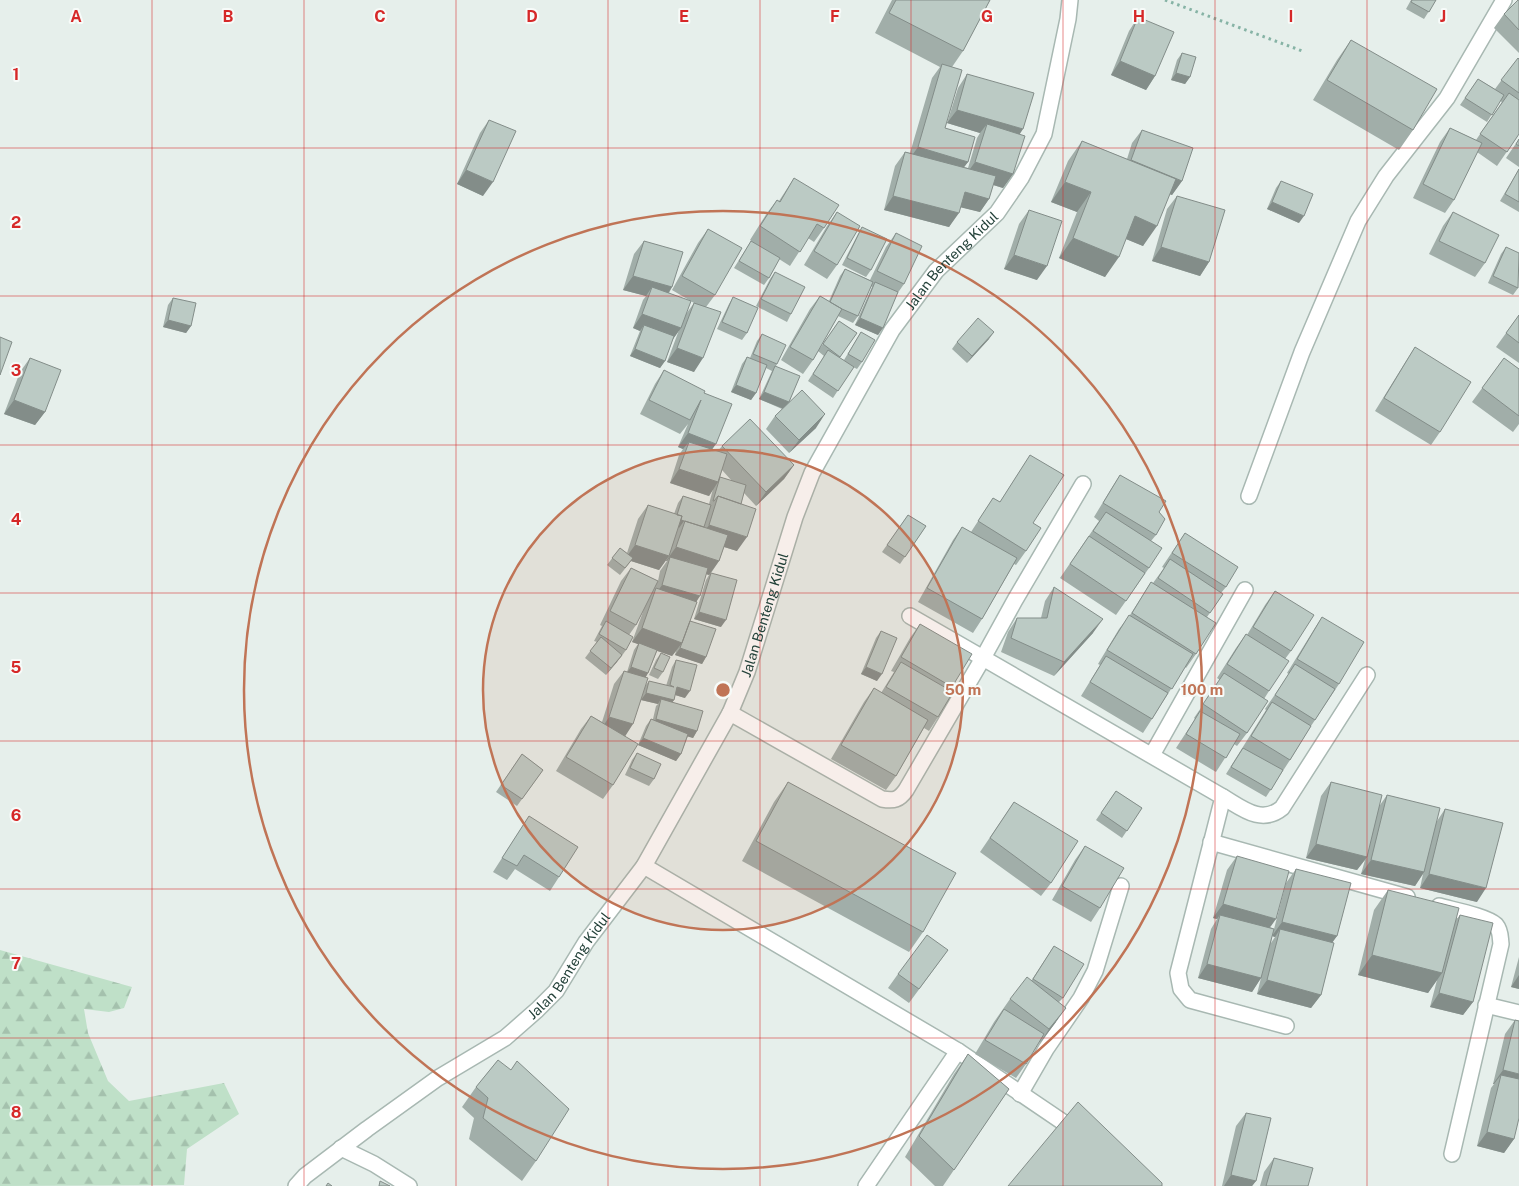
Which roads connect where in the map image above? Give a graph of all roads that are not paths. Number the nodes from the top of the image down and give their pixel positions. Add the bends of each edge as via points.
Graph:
1 (1070, 0) edge
2 (1504, 0) edge
3 (1084, 484) dead end
4 (1249, 496) dead end
5 (1245, 590) dead end
6 (910, 616) dead end
7 (983, 658) junction
8 (1367, 675) dead end
9 (730, 713) junction
10 (1152, 755) junction
11 (1223, 797) junction
12 (1211, 842) junction
13 (644, 866) junction
14 (1121, 886) edge
15 (1486, 1005) junction
16 (1519, 1013) edge
17 (1286, 1026) dead end
18 (958, 1051) junction
19 (1020, 1094) junction
20 (1092, 1142) edge
21 (341, 1148) junction
22 (1452, 1154) dead end
23 (296, 1186) edge
24 (410, 1186) edge
25 (866, 1186) edge

1 - 9 street, Jalan Benteng Kidul via 1044,134 1021,178 997,213 936,271 892,330 812,473 747,672
2 - 4 street via 1447,98 1386,176 1358,221 1302,352
3 - 7 street
5 - 10 street
6 - 7 street
7 - 9 street via 906,790 894,801 882,799
7 - 10 street
8 - 11 street via 1282,808 1269,815 1258,816
9 - 13 street, Jalan Benteng Kidul
10 - 11 street
11 - 12 street
12 - 15 street via 1495,924 1500,931 1500,944
12 - 17 street via 1178,973 1181,989 1190,1000
13 - 18 street
13 - 21 street, Jalan Benteng Kidul via 586,942 556,991 537,1010 505,1038 438,1078
14 - 19 street via 1095,971
15 - 16 street
15 - 22 street
18 - 19 street
18 - 25 street
19 - 20 street
21 - 23 street, Jalan Benteng Kidul
21 - 24 street

